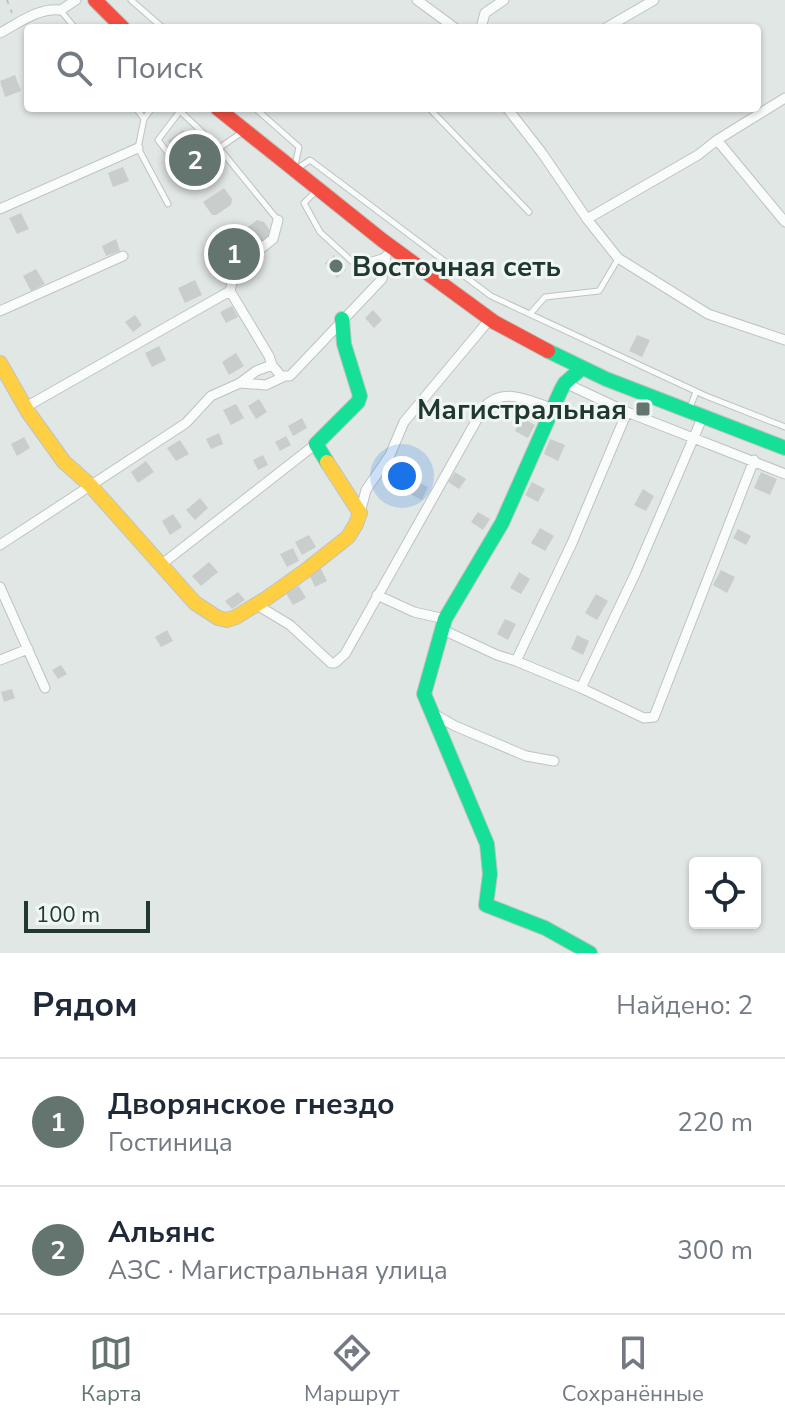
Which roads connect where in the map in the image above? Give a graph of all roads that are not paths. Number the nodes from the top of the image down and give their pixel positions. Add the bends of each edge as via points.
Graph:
1 (95, 0) edge
2 (131, 0) edge
3 (417, 0) edge
4 (504, 0) edge
5 (654, 0) edge
6 (71, 1) edge
7 (61, 10) junction
8 (72, 24) edge
9 (119, 24) edge
10 (158, 24) edge
11 (449, 24) edge
12 (482, 24) edge
13 (613, 24) edge
14 (0, 33) edge
15 (785, 98) edge
16 (139, 112) edge
17 (149, 112) edge
18 (178, 112) edge
19 (183, 112) edge
20 (222, 112) edge
21 (260, 112) edge
22 (433, 112) edge
23 (510, 112) edge
24 (144, 119) junction
25 (245, 130) junction
26 (717, 140) junction
27 (138, 148) junction
28 (219, 148) junction
29 (295, 170) junction
30 (187, 178) dead end
31 (319, 189) junction
32 (168, 204) dead end
33 (0, 209) edge
34 (529, 212) dead end
35 (587, 219) junction
36 (278, 220) joint
37 (785, 222) edge
38 (392, 254) junction
39 (123, 256) dead end
40 (618, 258) junction
41 (230, 291) junction
42 (0, 311) edge
43 (530, 315) junction
44 (342, 319) junction
45 (490, 319) junction
46 (785, 340) edge
47 (0, 363) edge
48 (272, 365) junction
49 (582, 368) junction
50 (283, 377) junction
51 (240, 383) junction
52 (565, 383) junction
53 (696, 392) junction
54 (24, 408) junction
55 (552, 408) junction
56 (688, 410) junction
57 (627, 412) junction
58 (703, 416) junction
59 (785, 427) edge
60 (693, 438) junction
61 (316, 444) junction
62 (785, 448) edge
63 (754, 460) junction
64 (785, 474) edge
65 (90, 485) junction
66 (360, 513) junction
67 (0, 545) edge
68 (162, 564) junction
69 (0, 587) edge
70 (377, 595) junction
71 (257, 605) junction
72 (443, 624) junction
73 (28, 649) junction
74 (0, 660) edge
75 (516, 661) junction
76 (45, 688) dead end
77 (581, 688) junction
78 (431, 712) junction
79 (554, 761) dead end
80 (590, 953) edge

1 - 9 main road
2 - 10 lane
3 - 11 street
4 - 12 street via 485,13
5 - 13 street
6 - 7 street
7 - 8 lane
7 - 14 street via 42,11
15 - 26 street
16 - 24 lane
17 - 24 lane
18 - 30 lane via 158,140
19 - 28 lane
20 - 25 main road
21 - 29 lane via 299,147
22 - 34 lane
23 - 35 street
24 - 27 lane
25 - 28 lane
25 - 29 main road
26 - 35 street
26 - 37 street
27 - 32 lane
27 - 33 street
28 - 36 lane
29 - 31 main road
29 - 43 lane via 310,160 491,296
31 - 38 main road
31 - 38 lane via 304,203 320,232 356,265
35 - 40 street
36 - 41 street via 273,239 230,273
38 - 44 street via 382,279
38 - 45 main road
39 - 42 street
40 - 43 lane via 599,291 545,297
40 - 46 street via 708,314
41 - 48 street
41 - 54 street
43 - 53 lane
44 - 50 street via 290,376
44 - 61 main road via 360,396
45 - 49 main road
45 - 66 street via 404,422 366,490
47 - 54 main road
48 - 50 street
48 - 51 street
49 - 52 main road
49 - 56 main road
50 - 51 street via 266,385
51 - 65 street via 211,396 186,423
52 - 55 main road
52 - 57 street
53 - 56 lane
53 - 59 lane
54 - 65 main road via 76,476
55 - 70 street via 510,395 496,397 484,407
55 - 72 main road via 502,523
56 - 58 main road
57 - 60 street
57 - 75 street
58 - 60 street
58 - 62 main road
60 - 63 street
60 - 77 street
61 - 66 main road
61 - 68 street
63 - 64 street
63 - 77 street via 654,717 644,718
65 - 67 street
65 - 68 main road
66 - 71 main road via 345,540
68 - 71 main road via 195,603 216,617 232,620
69 - 73 street
70 - 71 street via 335,663
70 - 72 street
72 - 75 street
72 - 78 main road via 424,694
73 - 74 street
73 - 76 street
75 - 77 street
78 - 79 street via 526,756
78 - 80 main road via 487,844 486,905

